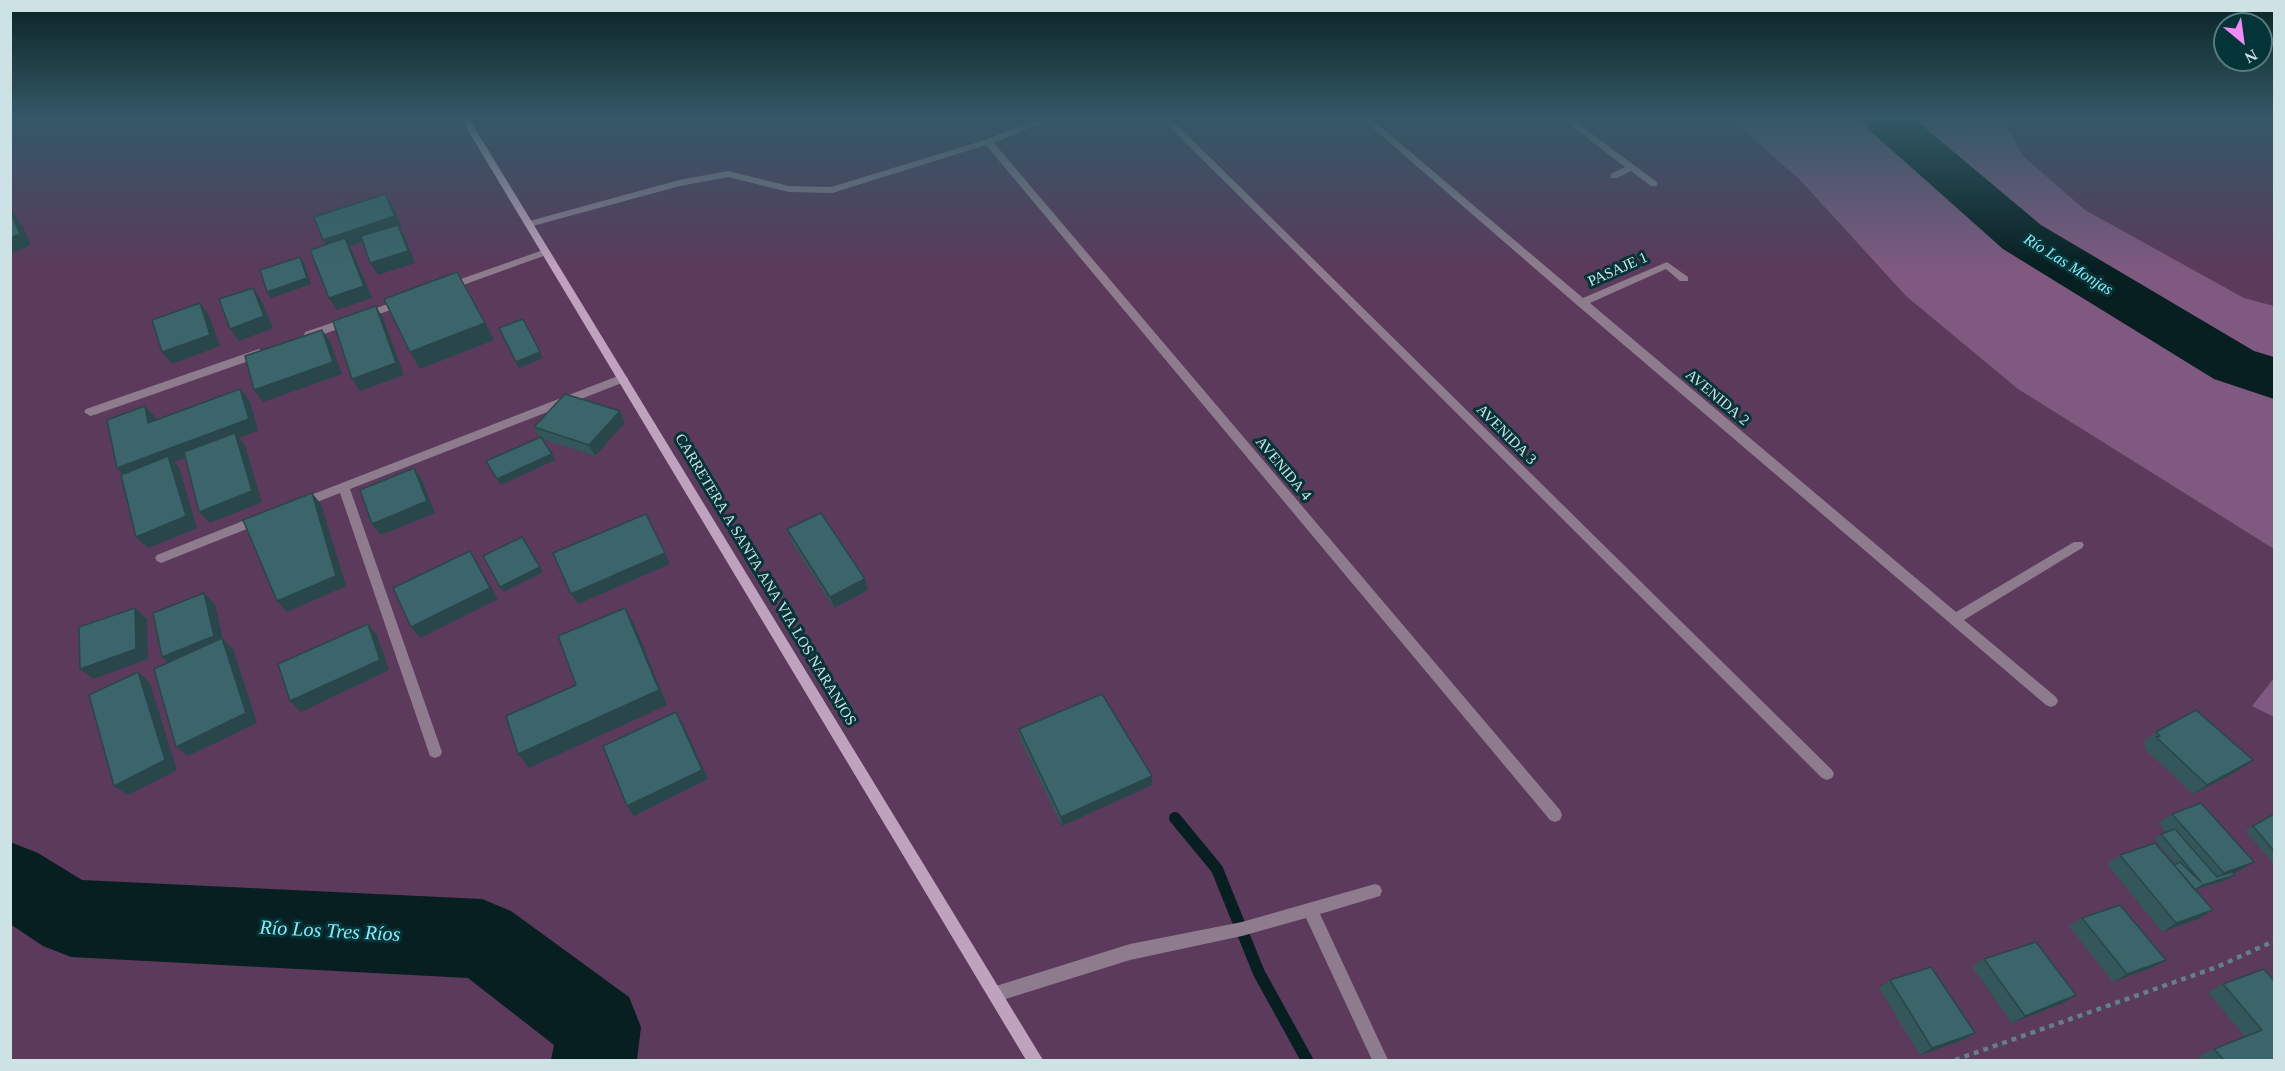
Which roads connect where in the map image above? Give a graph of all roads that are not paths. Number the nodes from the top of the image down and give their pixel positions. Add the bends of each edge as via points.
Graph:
1 (495, 167) edge
2 (907, 167) edge
3 (1009, 167) edge
4 (1214, 167) edge
5 (1422, 167) edge
6 (1631, 168) joint
7 (1614, 176) dead end
8 (1654, 184) dead end
9 (530, 224) junction
10 (546, 252) junction
11 (1684, 279) dead end
12 (435, 291) edge
13 (413, 299) edge
14 (1581, 303) junction
15 (301, 338) edge
16 (268, 350) edge
17 (623, 378) junction
18 (90, 412) dead end
19 (344, 487) junction
20 (290, 508) edge
21 (269, 516) edge
22 (2078, 545) dead end
23 (161, 558) dead end
24 (1955, 619) junction
25 (2051, 701) dead end
26 (435, 752) dead end
27 (1827, 774) dead end
28 (1555, 815) dead end
29 (1375, 891) dead end
30 (1310, 910) junction
31 (996, 994) junction
32 (1035, 1060) edge
33 (1380, 1060) edge

1 - 9 main road, CARRETERA A SANTA ANA VIA LOS NARANJOS
2 - 9 street via 832,190 789,189 728,174 679,183
3 - 28 street, AVENIDA 4
4 - 27 street, AVENIDA 3
5 - 14 street, AVENIDA 2
6 - 7 street
6 - 8 street
9 - 10 main road, CARRETERA A SANTA ANA VIA LOS NARANJOS
10 - 12 street
10 - 17 main road, CARRETERA A SANTA ANA VIA LOS NARANJOS
11 - 14 street, PASAJE 1 via 1667,265
13 - 15 street
14 - 24 street, AVENIDA 2
16 - 18 street
17 - 19 street
17 - 31 main road, CARRETERA A SANTA ANA VIA LOS NARANJOS
19 - 20 street
19 - 26 street
21 - 23 street
22 - 24 street
24 - 25 street, AVENIDA 2
29 - 30 street
30 - 31 street via 1242,930 1130,952
30 - 33 street
31 - 32 main road, CARRETERA A SANTA ANA VIA LOS NARANJOS

